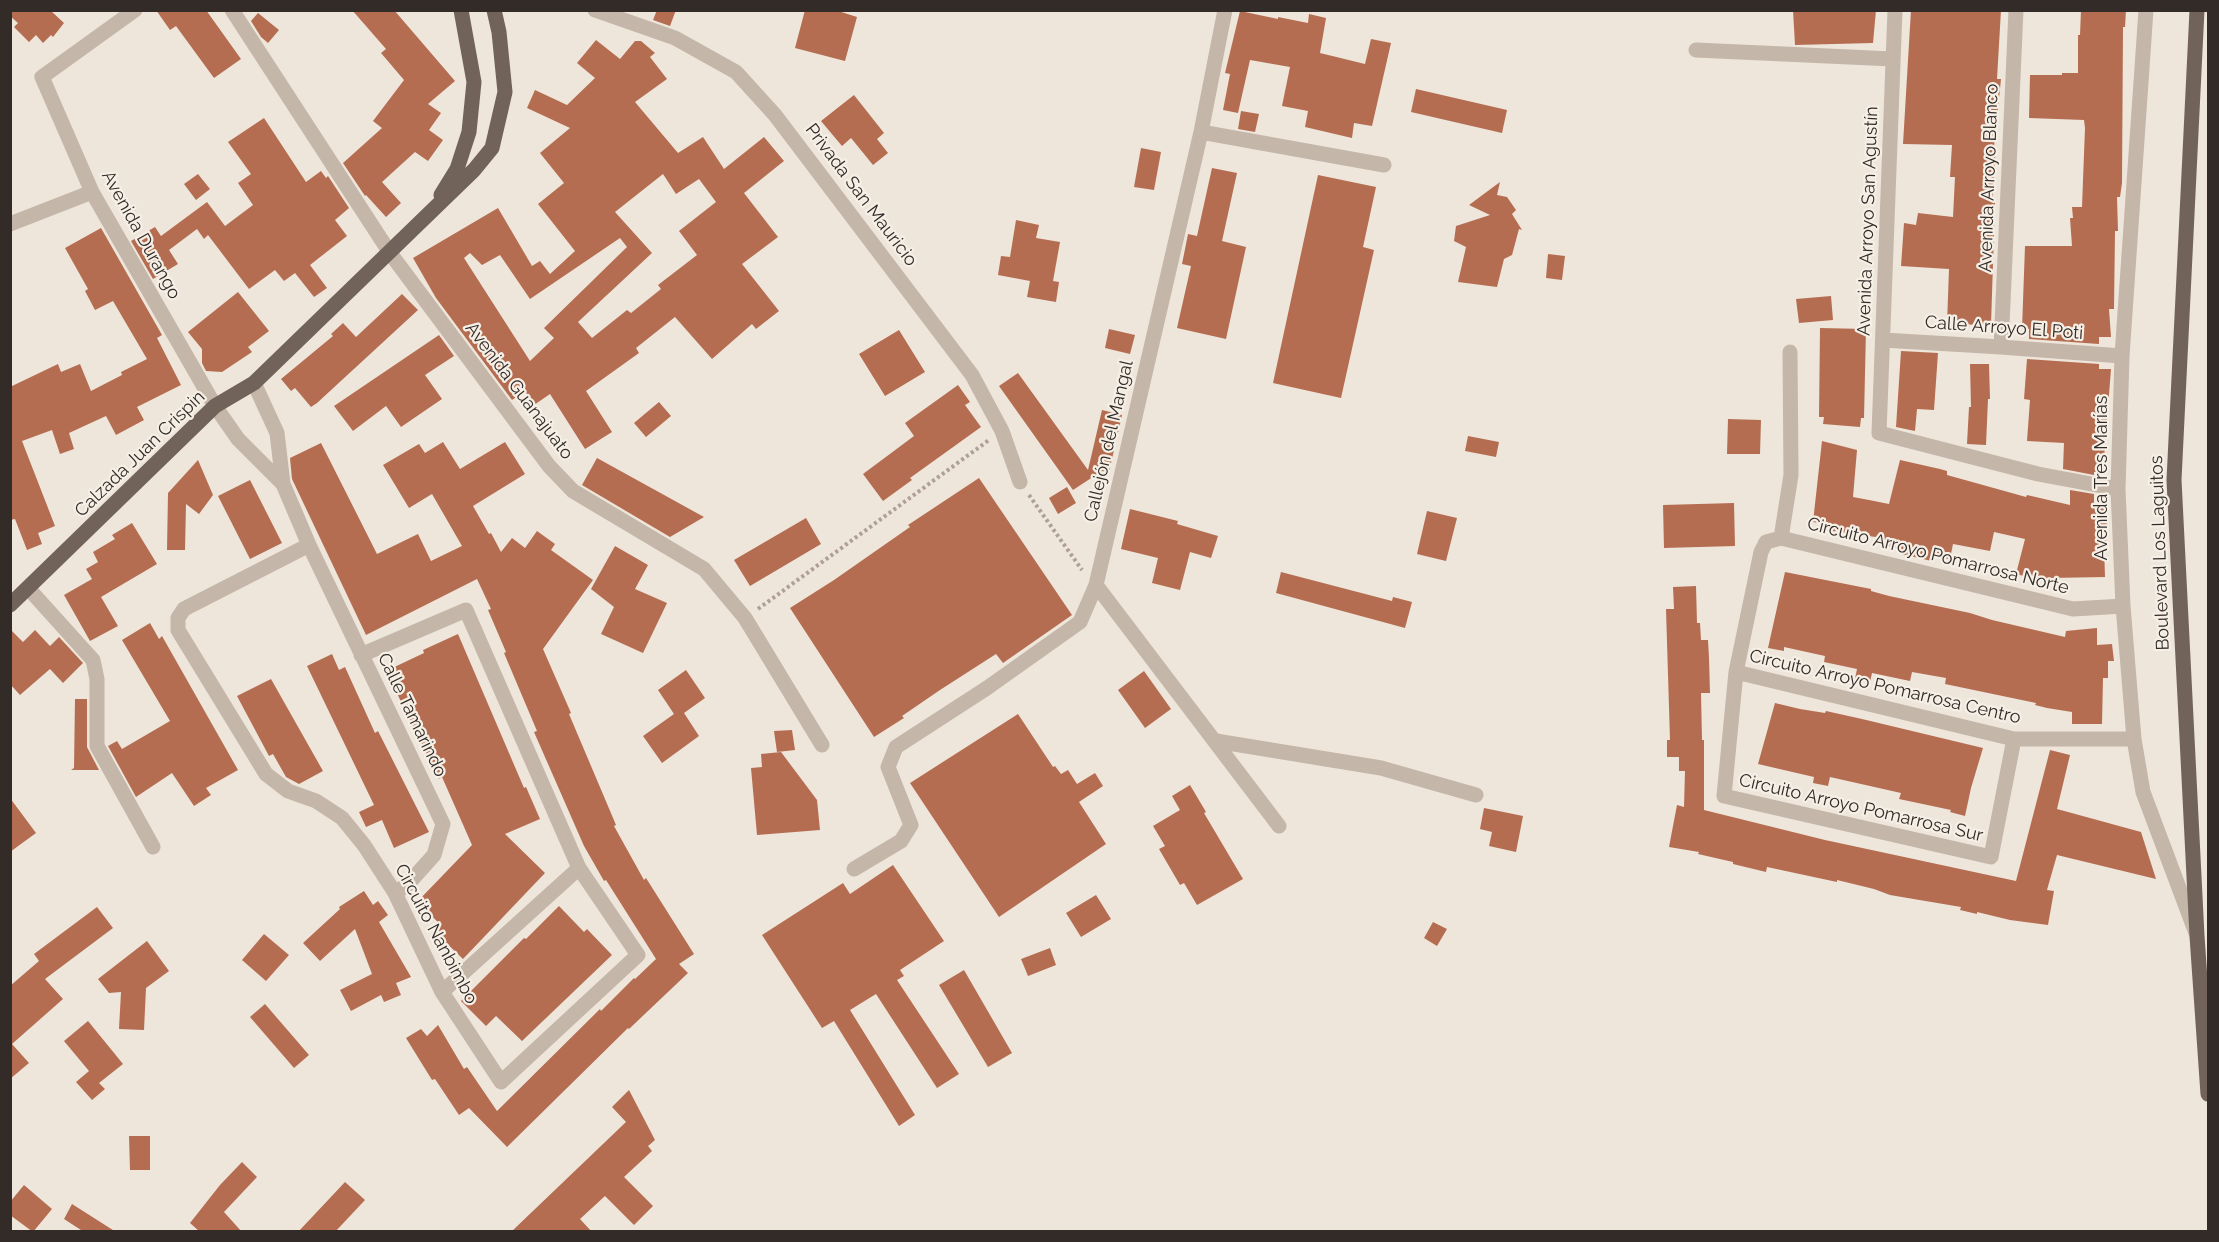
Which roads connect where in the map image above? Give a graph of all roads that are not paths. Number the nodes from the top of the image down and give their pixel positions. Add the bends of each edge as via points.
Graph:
1 (135, 10) edge
2 (232, 10) edge
3 (461, 10) edge
4 (494, 10) edge
5 (595, 10) edge
6 (1225, 10) edge
7 (1895, 10) edge
8 (2016, 10) edge
9 (2146, 10) edge
10 (2197, 10) edge
11 (1696, 50) dead end
12 (1893, 58) junction
13 (1201, 132) junction
14 (1384, 165) dead end
15 (92, 192) junction
16 (430, 212) junction
17 (10, 224) edge
18 (390, 253) junction
19 (1883, 340) junction
20 (2001, 346) junction
21 (1790, 352) dead end
22 (2122, 356) junction
23 (254, 383) junction
24 (215, 406) junction
25 (1020, 483) road end
26 (283, 484) junction
27 (2118, 489) junction
28 (1780, 538) junction
29 (309, 545) junction
30 (1096, 585) junction
31 (28, 588) junction
32 (10, 605) edge
33 (2123, 606) junction
34 (361, 655) junction
35 (1736, 672) junction
36 (2014, 739) junction
37 (2134, 739) junction
38 (1216, 741) junction
39 (822, 745) dead end
40 (1476, 795) dead end
41 (1279, 826) dead end
42 (153, 847) dead end
43 (579, 868) junction
44 (854, 869) dead end
45 (395, 892) junction
46 (2197, 936) junction
47 (442, 992) junction
48 (2208, 1094) edge

1 - 15 street, Avenida Durango via 42,77
2 - 18 street, Avenida Guanajuato
3 - 16 main road, Calzada Juan Crispin via 474,82 468,132 457,169
4 - 16 main road, Calzada Juan Crispin via 505,92 492,148
5 - 25 street, Privada San Mauricio via 675,38 736,72 775,115 972,375 1002,431
6 - 13 street, Callejón del Mangal
7 - 12 street, Avenida Arroyo San Agustín
8 - 20 street, Avenida Arroyo Blanco
9 - 22 street, Avenida Tres Marías
10 - 46 main road, Boulevard Los Laguitos via 2174,480
11 - 12 street
12 - 19 street, Avenida Arroyo San Agustín
13 - 14 street
13 - 30 street, Callejón del Mangal
15 - 17 street
15 - 24 street, Avenida Durango
16 - 18 main road, Calzada Juan Crispin
18 - 23 main road, Calzada Juan Crispin
18 - 39 street, Avenida Guanajuato via 549,466 573,491 704,570 745,618
19 - 20 street, Calle Arroyo El Poti
19 - 27 street, Avenida Arroyo San Agustín via 1879,433 2037,474
20 - 22 street, Calle Arroyo El Poti
21 - 28 street via 1791,475
22 - 27 street, Avenida Tres Marías
23 - 24 main road, Calzada Juan Crispin
23 - 26 street via 278,433
24 - 26 street via 238,439
24 - 31 main road, Calzada Juan Crispin
26 - 29 street
27 - 33 street, Avenida Tres Marías
28 - 33 street, Circuito Arroyo Pomarrosa Norte via 2073,609
28 - 35 street via 1766,542 1761,552
29 - 34 street, Calle Tamarindo
29 - 45 street, Circuito Nanbimbo via 184,609 178,618 178,630 266,774 288,791 316,801 342,818
30 - 38 street
30 - 44 street, Callejón del Mangal via 1080,622 896,747 888,767 911,825 902,841
31 - 32 main road, Calzada Juan Crispin
31 - 42 street via 93,660 97,679 97,746
33 - 37 street, Avenida Tres Marías
34 - 43 street, Circuito Nanbimbo via 466,610
34 - 45 street, Calle Tamarindo via 444,824 435,855
35 - 36 street, Circuito Arroyo Pomarrosa Centro
35 - 36 street, Circuito Arroyo Pomarrosa Sur via 1724,796 1991,857
36 - 37 street, Circuito Arroyo Pomarrosa Centro
37 - 46 street, Avenida Tres Marías via 2143,792
38 - 40 street via 1381,768
38 - 41 street
43 - 47 street
43 - 47 street, Circuito Nanbimbo via 638,955 501,1082
45 - 47 street, Circuito Nanbimbo
46 - 48 main road, Boulevard Los Laguitos

